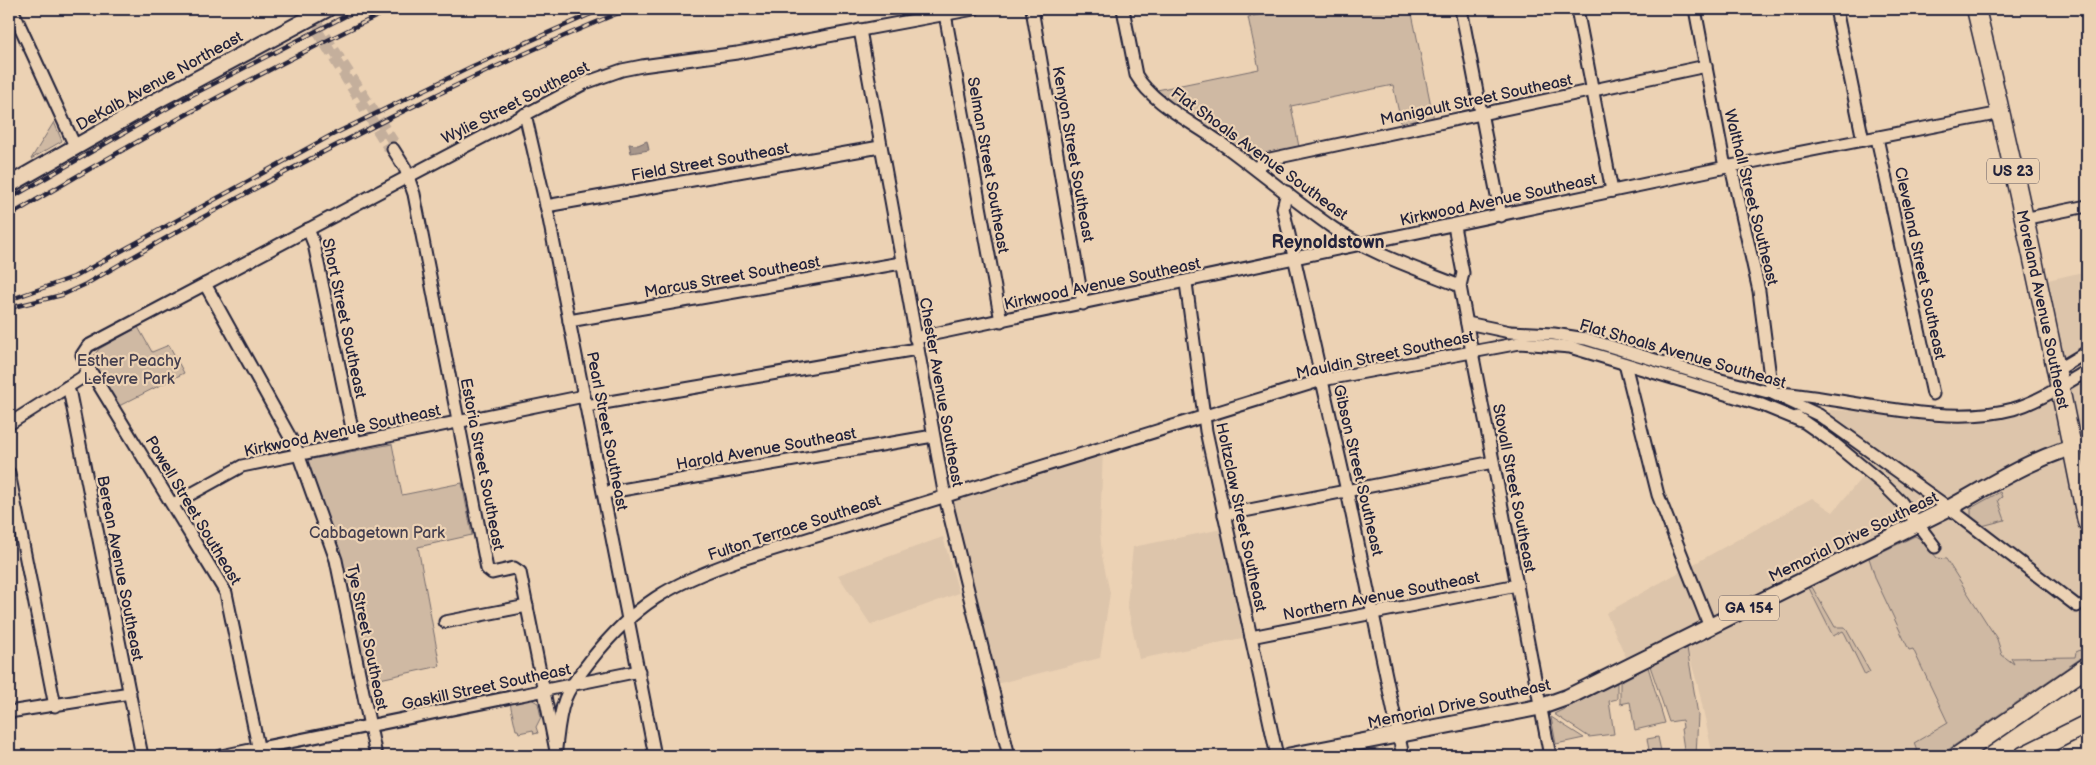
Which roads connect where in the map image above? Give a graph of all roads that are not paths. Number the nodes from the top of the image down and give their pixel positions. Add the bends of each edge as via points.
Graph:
1 (11, 9) edge
2 (327, 9) edge
3 (974, 9) edge
4 (1032, 9) edge
5 (1123, 9) edge
6 (1461, 9) edge
7 (1577, 9) edge
8 (1695, 9) edge
9 (1836, 9) edge
10 (1976, 9) edge
11 (945, 14) junction
12 (310, 16) edge
13 (860, 30) junction
14 (1706, 66) junction
15 (1593, 90) junction
16 (525, 114) junction
17 (1482, 114) junction
18 (2001, 114) junction
19 (1877, 138) junction
20 (1863, 140) junction
21 (75, 146) junction
22 (880, 147) junction
23 (393, 150) dead end
24 (1729, 167) junction
25 (1255, 168) junction
26 (408, 176) junction
27 (9, 185) edge
28 (1612, 191) junction
29 (1287, 192) junction
30 (546, 206) junction
31 (2087, 206) edge
32 (1501, 216) junction
33 (2023, 219) junction
34 (1454, 226) junction
35 (308, 229) junction
36 (1364, 246) junction
37 (1295, 260) junction
38 (902, 263) junction
39 (1186, 283) junction
40 (206, 284) junction
41 (1460, 286) junction
42 (1083, 304) junction
43 (569, 321) junction
44 (1001, 321) junction
45 (1468, 323) junction
46 (1554, 334) junction
47 (1520, 343) junction
48 (916, 344) junction
49 (1472, 352) junction
50 (2087, 352) edge
51 (1624, 364) junction
52 (88, 367) junction
53 (2057, 370) junction
54 (2087, 371) edge
55 (1322, 380) junction
56 (2061, 387) junction
57 (67, 388) junction
58 (1933, 394) dead end
59 (1813, 396) junction
60 (1828, 398) junction
61 (1781, 400) junction
62 (585, 401) junction
63 (1762, 405) junction
64 (1819, 415) junction
65 (1204, 416) junction
66 (1801, 421) junction
67 (459, 422) junction
68 (9, 424) edge
69 (933, 436) junction
70 (1126, 440) joint
71 (354, 443) junction
72 (2080, 445) edge
73 (298, 454) junction
74 (1492, 462) junction
75 (9, 473) edge
76 (1347, 491) junction
77 (604, 493) junction
78 (945, 497) junction
79 (173, 504) junction
80 (1949, 508) junction
81 (1224, 515) junction
82 (2087, 520) edge
83 (1918, 524) junction
84 (1935, 547) dead end
85 (1517, 586) junction
86 (527, 606) junction
87 (2077, 606) dead end
88 (1374, 613) junction
89 (629, 618) junction
90 (445, 622) dead end
91 (1710, 627) junction
92 (1251, 637) junction
93 (2087, 667) edge
94 (639, 671) junction
95 (572, 684) junction
96 (544, 690) junction
97 (130, 693) junction
98 (55, 706) junction
99 (1540, 707) junction
100 (9, 712) edge
101 (2087, 724) edge
102 (370, 726) junction
103 (2087, 733) edge
104 (1399, 735) junction
105 (259, 752) edge
106 (556, 752) edge
107 (142, 756) edge
108 (221, 756) edge
109 (376, 756) edge
110 (655, 756) edge
111 (1009, 756) edge
112 (1277, 756) edge
113 (1290, 756) edge
114 (1403, 756) edge
115 (1550, 756) edge
116 (1958, 756) edge
117 (2023, 756) edge
118 (2028, 756) edge

1 - 21 street
2 - 12 main road, DeKalb Avenue Northeast
3 - 11 street, Wylie Street Southeast
4 - 42 street, Kenyon Street Southeast
5 - 25 street, Flat Shoals Avenue Southeast via 1134,69 1142,84
6 - 17 street
7 - 15 street
8 - 14 street, Walthall Street Southeast
9 - 20 street
10 - 18 highway, Moreland Avenue Southeast / US 23
11 - 13 street, Wylie Street Southeast
11 - 44 street, Selman Street Southeast
12 - 21 main road, DeKalb Avenue Northeast
13 - 16 street, Wylie Street Southeast via 622,70 585,82
13 - 22 street, Chester Avenue Southeast
14 - 15 street, Manigault Street Southeast
14 - 24 street, Walthall Street Southeast via 1724,162
15 - 17 street, Manigault Street Southeast
15 - 28 street
16 - 26 street, Wylie Street Southeast
16 - 30 street, Pearl Street Southeast
17 - 25 street, Manigault Street Southeast via 1270,159
17 - 32 street
18 - 19 street, Kirkwood Avenue Southeast
18 - 33 highway, Moreland Avenue Southeast / US 23
19 - 20 street, Kirkwood Avenue Southeast
19 - 58 street, Cleveland Street Southeast
20 - 24 street, Kirkwood Avenue Southeast
21 - 27 main road, DeKalb Avenue Northeast
22 - 30 street, Field Street Southeast
22 - 38 street, Chester Avenue Southeast
23 - 26 street, Estoria Street Southeast
24 - 28 street, Kirkwood Avenue Southeast
24 - 61 street, Walthall Street Southeast
25 - 29 street, Flat Shoals Avenue Southeast
26 - 35 street, Wylie Street Southeast
26 - 67 street, Estoria Street Southeast
28 - 32 street, Kirkwood Avenue Southeast
29 - 36 street, Flat Shoals Avenue Southeast via 1334,229
29 - 37 street, Gibson Street Southeast via 1283,208
30 - 43 street, Pearl Street Southeast
31 - 33 street
32 - 34 street, Kirkwood Avenue Southeast
33 - 53 highway, Moreland Avenue Southeast / US 23
34 - 36 street, Kirkwood Avenue Southeast
34 - 41 street, Stovall Street Southeast via 1463,274
35 - 40 street, Wylie Street Southeast
35 - 71 street, Short Street Southeast via 314,244
36 - 37 street, Kirkwood Avenue Southeast
36 - 41 street, Flat Shoals Avenue Southeast
37 - 39 street, Kirkwood Avenue Southeast
37 - 55 street, Gibson Street Southeast
38 - 43 street, Marcus Street Southeast
38 - 48 street, Chester Avenue Southeast
39 - 42 street, Kirkwood Avenue Southeast
39 - 65 street, Holtzclaw Street Southeast
40 - 52 street, Wylie Street Southeast via 88,346 82,355
40 - 73 street, Tye Street Southeast
41 - 45 street, Stovall Street Southeast
42 - 44 street, Kirkwood Avenue Southeast
43 - 62 street, Pearl Street Southeast
44 - 48 street, Kirkwood Avenue Southeast
45 - 46 street, Flat Shoals Avenue Southeast via 1510,332
45 - 49 street, Stovall Street Southeast
46 - 47 street, Flat Shoals Avenue Southeast
46 - 61 street, Flat Shoals Avenue Southeast via 1586,340
47 - 49 street, Mauldin Street Southeast
47 - 51 street, Mauldin Street Southeast via 1570,346
48 - 62 street, Kirkwood Avenue Southeast
48 - 69 street, Chester Avenue Southeast
49 - 55 street, Mauldin Street Southeast
49 - 74 street, Stovall Street Southeast
50 - 53 street
51 - 63 street, Flat Shoals Avenue Southeast
51 - 91 street via 1658,495
52 - 57 street via 83,377
52 - 79 street, Powell Street Southeast
53 - 56 highway, Moreland Avenue Southeast / US 23
54 - 56 street
55 - 65 street, Mauldin Street Southeast
55 - 76 street, Gibson Street Southeast
56 - 60 street via 2014,408 1976,415 1855,405
56 - 72 highway, Moreland Avenue Southeast / US 23
57 - 68 street
57 - 97 street, Berean Avenue Southeast
59 - 60 street
59 - 61 street
59 - 61 street
60 - 64 street via 1821,402
61 - 63 street
61 - 64 street, Flat Shoals Avenue Southeast
61 - 66 street
62 - 67 street, Kirkwood Avenue Southeast
62 - 77 street, Pearl Street Southeast
63 - 66 street, Flat Shoals Avenue Southeast
64 - 80 street, Flat Shoals Avenue Southeast
65 - 70 street, Mauldin Street Southeast
65 - 81 street, Holtzclaw Street Southeast
66 - 83 street via 1830,440 1882,483
67 - 71 street, Kirkwood Avenue Southeast
67 - 86 street, Estoria Street Southeast via 488,569 492,573 518,570
69 - 77 street, Harold Avenue Southeast
69 - 78 street, Chester Avenue Southeast
70 - 78 street, Fulton Terrace Southeast
71 - 73 street, Kirkwood Avenue Southeast
72 - 80 main road, Memorial Drive Southeast / GA 154 via 2010,475
72 - 82 highway, Moreland Avenue Southeast / US 23
73 - 79 street, Kirkwood Avenue Southeast via 242,466
73 - 102 street, Tye Street Southeast via 336,560
74 - 76 street
74 - 85 street, Stovall Street Southeast
75 - 98 street
76 - 81 street
76 - 88 street, Gibson Street Southeast
77 - 89 street, Pearl Street Southeast
78 - 89 street, Fulton Terrace Southeast via 694,576 660,594
78 - 111 street, Chester Avenue Southeast
79 - 105 street, Powell Street Southeast via 226,593
80 - 83 main road, Memorial Drive Southeast / GA 154
80 - 87 street, Flat Shoals Avenue Southeast
81 - 92 street, Holtzclaw Street Southeast
83 - 84 street
83 - 91 main road, Memorial Drive Southeast / GA 154
85 - 88 street, Northern Avenue Southeast
85 - 99 street, Stovall Street Southeast
86 - 90 street
86 - 96 street, Estoria Street Southeast
88 - 92 street, Northern Avenue Southeast
88 - 104 street, Gibson Street Southeast
89 - 94 street, Pearl Street Southeast
89 - 95 street, Fulton Terrace Southeast
91 - 99 main road, Memorial Drive Southeast / GA 154 via 1568,697
92 - 112 street, Holtzclaw Street Southeast
93 - 116 highway
94 - 95 street, Gaskill Street Southeast
94 - 110 street, Pearl Street Southeast
95 - 96 street, Gaskill Street Southeast
95 - 106 street, Fulton Terrace Southeast via 560,714
96 - 102 street, Gaskill Street Southeast
96 - 106 street, Estoria Street Southeast
97 - 98 street
97 - 107 street, Berean Avenue Southeast
98 - 100 street
99 - 104 main road, Memorial Drive Southeast / GA 154
99 - 115 street, Stovall Street Southeast
101 - 117 highway
102 - 105 street, Gaskill Street Southeast
102 - 109 street, Tye Street Southeast
103 - 118 highway
104 - 113 main road, Memorial Drive Southeast / GA 154
104 - 114 street, Gibson Street Southeast
105 - 108 street, Gaskill Street Southeast

